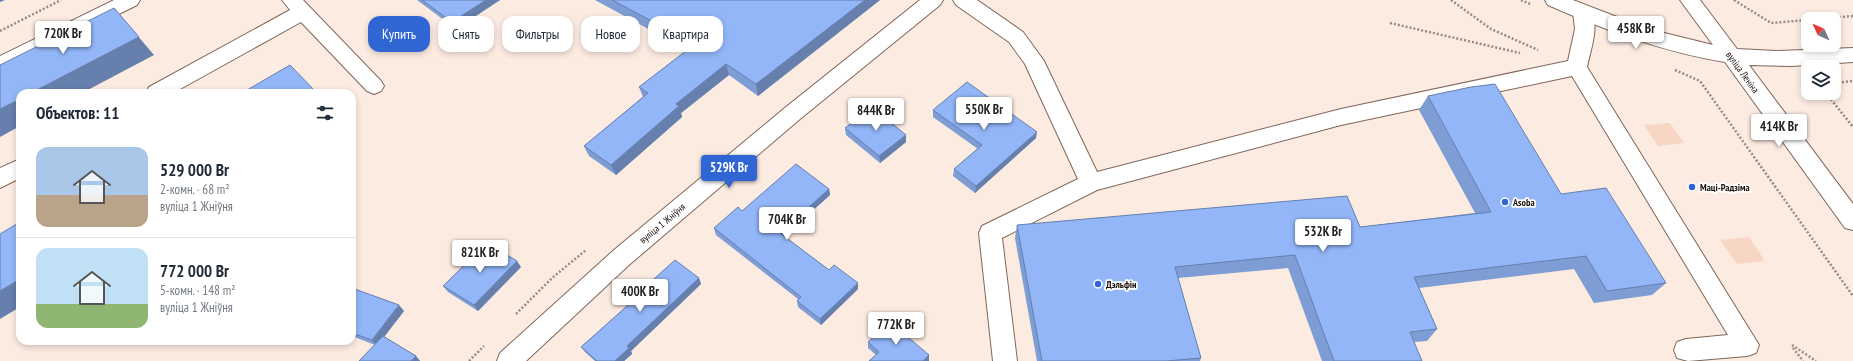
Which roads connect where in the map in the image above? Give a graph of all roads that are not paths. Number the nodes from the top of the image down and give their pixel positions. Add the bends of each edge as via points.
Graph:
1 (130, 0) edge
2 (933, 0) edge
3 (963, 0) edge
4 (1555, 0) edge
5 (1690, 0) edge
6 (298, 6) edge
7 (1583, 12) junction
8 (1853, 55) edge
9 (1732, 56) junction
10 (0, 65) edge
11 (1577, 67) junction
12 (374, 86) dead end
13 (163, 89) edge
14 (16, 170) edge
15 (0, 179) edge
16 (1091, 183) junction
17 (1853, 221) edge
18 (1686, 350) dead end
19 (509, 361) edge
20 (1005, 361) edge

1 - 10 main road
2 - 19 main road, вуліца 1 Жніўня via 793,113 622,257
3 - 16 main road via 1016,37 1034,61
4 - 7 main road
5 - 9 main road, вуліца Леніна
6 - 12 main road
6 - 13 main road
7 - 9 main road via 1633,32 1674,44
7 - 11 main road via 1585,29
8 - 9 main road via 1799,59
9 - 17 main road, вуліца Леніна
11 - 16 main road via 1341,118
11 - 18 main road via 1747,344
14 - 15 main road
16 - 20 main road via 990,233

